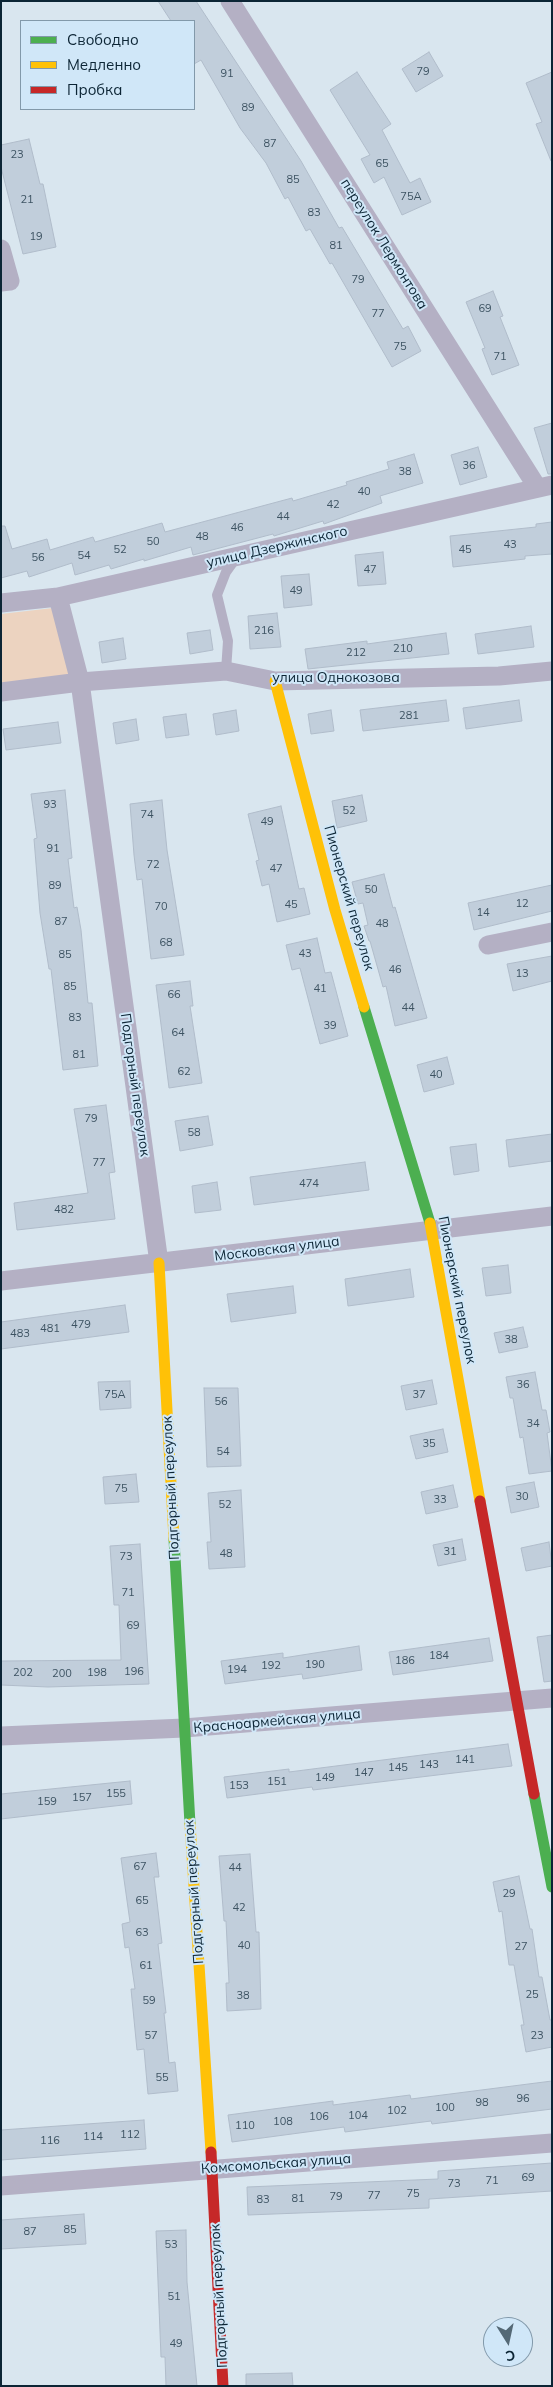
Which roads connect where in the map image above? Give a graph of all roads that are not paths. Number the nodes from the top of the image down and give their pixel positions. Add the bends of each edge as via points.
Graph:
1 (230, 1) edge
2 (1, 249) edge
3 (1, 282) edge
4 (544, 486) edge
5 (237, 556) junction
6 (58, 597) junction
7 (1, 603) edge
8 (226, 671) junction
9 (552, 671) edge
10 (275, 681) junction
11 (80, 682) junction
12 (1, 692) edge
13 (552, 932) edge
14 (488, 945) dead end
15 (552, 1216) edge
16 (432, 1230) junction
17 (159, 1263) junction
18 (1, 1281) edge
19 (552, 1698) edge
20 (516, 1702) junction
21 (184, 1728) junction
22 (1, 1736) edge
23 (552, 1887) edge
24 (552, 2143) edge
25 (212, 2168) junction
26 (1, 2186) edge
27 (223, 2386) edge

1 - 4 street, переулок Лермонтова
2 - 3 street via 10,281
4 - 5 street, улица Дзержинского
5 - 6 street, улица Дзержинского
5 - 8 lane via 217,595 228,641
6 - 7 street, улица Дзержинского
6 - 11 street, Подгорный переулок
8 - 10 street, улица Однокозова
8 - 11 street, улица Однокозова
9 - 10 street, улица Однокозова via 499,676
10 - 16 street, Пионерский переулок via 335,910
11 - 12 street, улица Однокозова
11 - 17 street, Подгорный переулок
13 - 14 street
15 - 16 street, Московская улица
16 - 17 street, Московская улица
16 - 20 street, Пионерский переулок
17 - 18 street, Московская улица
17 - 21 street, Подгорный переулок
19 - 20 street, Красноармейская улица
20 - 21 street, Красноармейская улица
20 - 23 street, Пионерский переулок
21 - 22 street, Красноармейская улица
21 - 25 street, Подгорный переулок
24 - 25 street, Комсомольская улица
25 - 26 street, Комсомольская улица
25 - 27 street, Подгорный переулок

